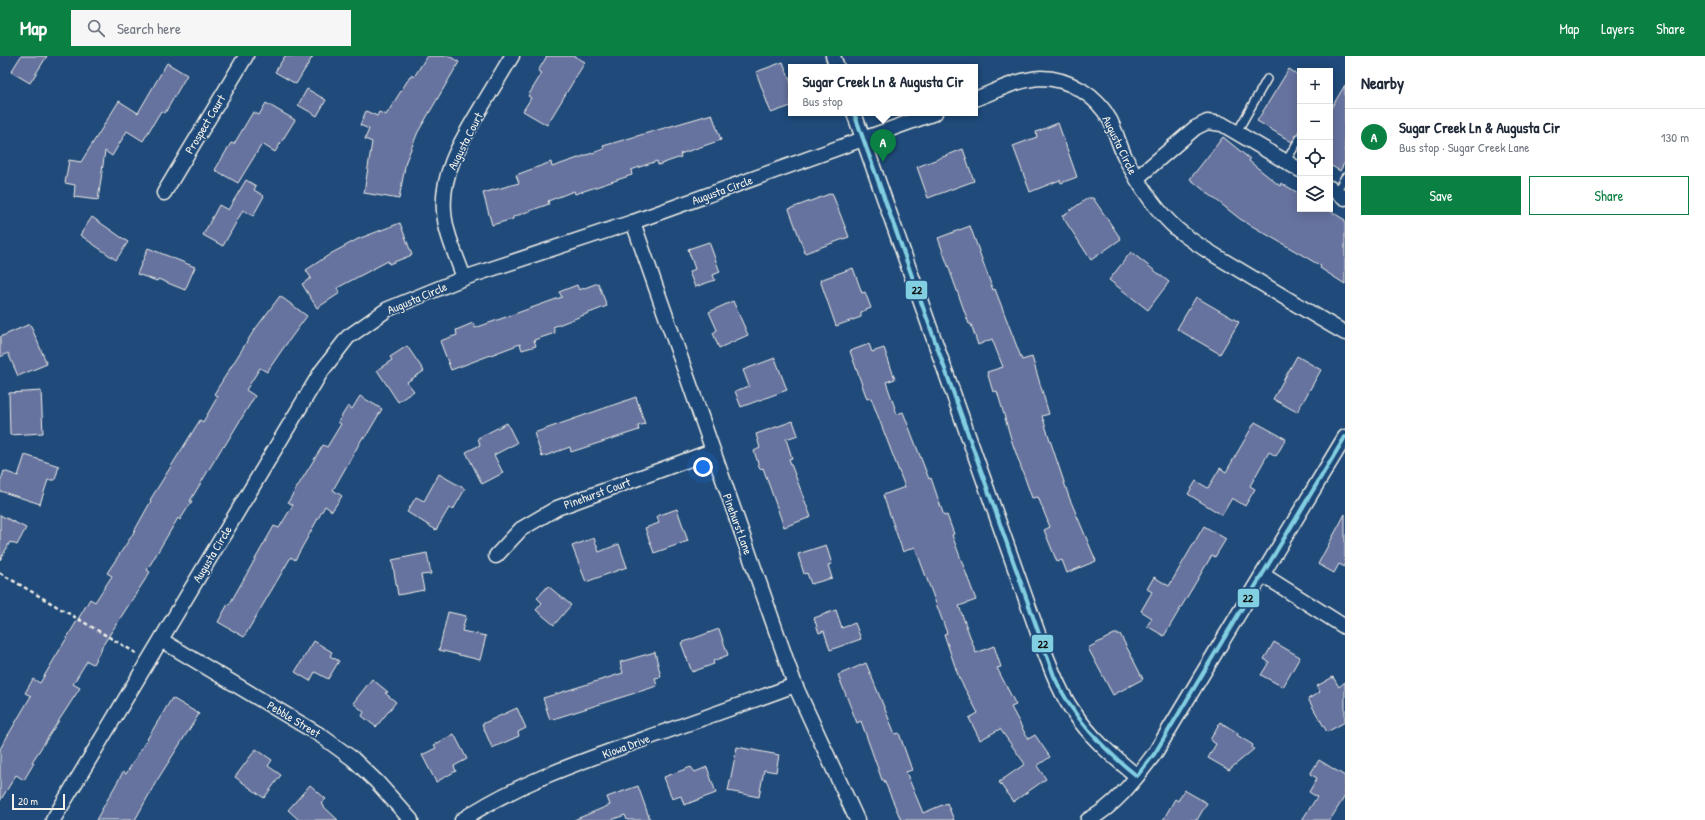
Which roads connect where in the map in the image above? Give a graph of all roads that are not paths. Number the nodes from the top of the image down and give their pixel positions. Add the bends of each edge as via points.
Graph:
1 (246, 56) edge
2 (512, 56) edge
3 (1267, 79) dead end
4 (978, 97) edge
5 (855, 116) edge
6 (927, 116) edge
7 (1238, 132) junction
8 (864, 139) junction
9 (1299, 140) edge
10 (1286, 161) junction
11 (1297, 168) edge
12 (1345, 177) edge
13 (1137, 178) junction
14 (164, 192) dead end
15 (1337, 193) edge
16 (633, 222) junction
17 (464, 278) junction
18 (1345, 333) edge
19 (1345, 437) edge
20 (712, 451) junction
21 (496, 556) dead end
22 (1263, 575) junction
23 (1345, 627) edge
24 (161, 640) junction
25 (795, 685) junction
26 (1137, 776) junction
27 (53, 820) edge
28 (411, 820) edge
29 (462, 820) edge
30 (857, 820) edge
31 (1088, 820) edge

1 - 14 street, Prospect Court
2 - 17 street, Augusta Court via 450,165 444,188 447,226
3 - 7 lane
4 - 13 street, Augusta Circle via 1041,78 1060,80 1083,90 1098,103 1110,119 1124,155
5 - 8 street
6 - 8 street, Augusta Circle
7 - 10 street
7 - 13 street via 1222,124 1207,122 1195,128
8 - 16 street, Augusta Circle
8 - 26 street via 1047,660 1072,711 1112,757
9 - 10 lane
10 - 11 street
12 - 15 lane
13 - 18 street, Augusta Circle via 1154,203 1183,233 1205,250
16 - 17 street, Augusta Circle
16 - 20 street, Pinehurst Lane
17 - 24 street, Augusta Circle via 388,309 348,337 333,355
19 - 22 street
20 - 21 street, Pinehurst Court via 557,508 521,529
20 - 25 street, Pinehurst Lane
22 - 23 street
22 - 26 street via 1155,753
24 - 27 street, Augusta Circle
24 - 28 street, Pebble Street via 320,735 353,759
25 - 29 street, Kiowa Drive via 573,764 526,784
25 - 30 street, Pinehurst Lane
26 - 31 street via 1115,801

